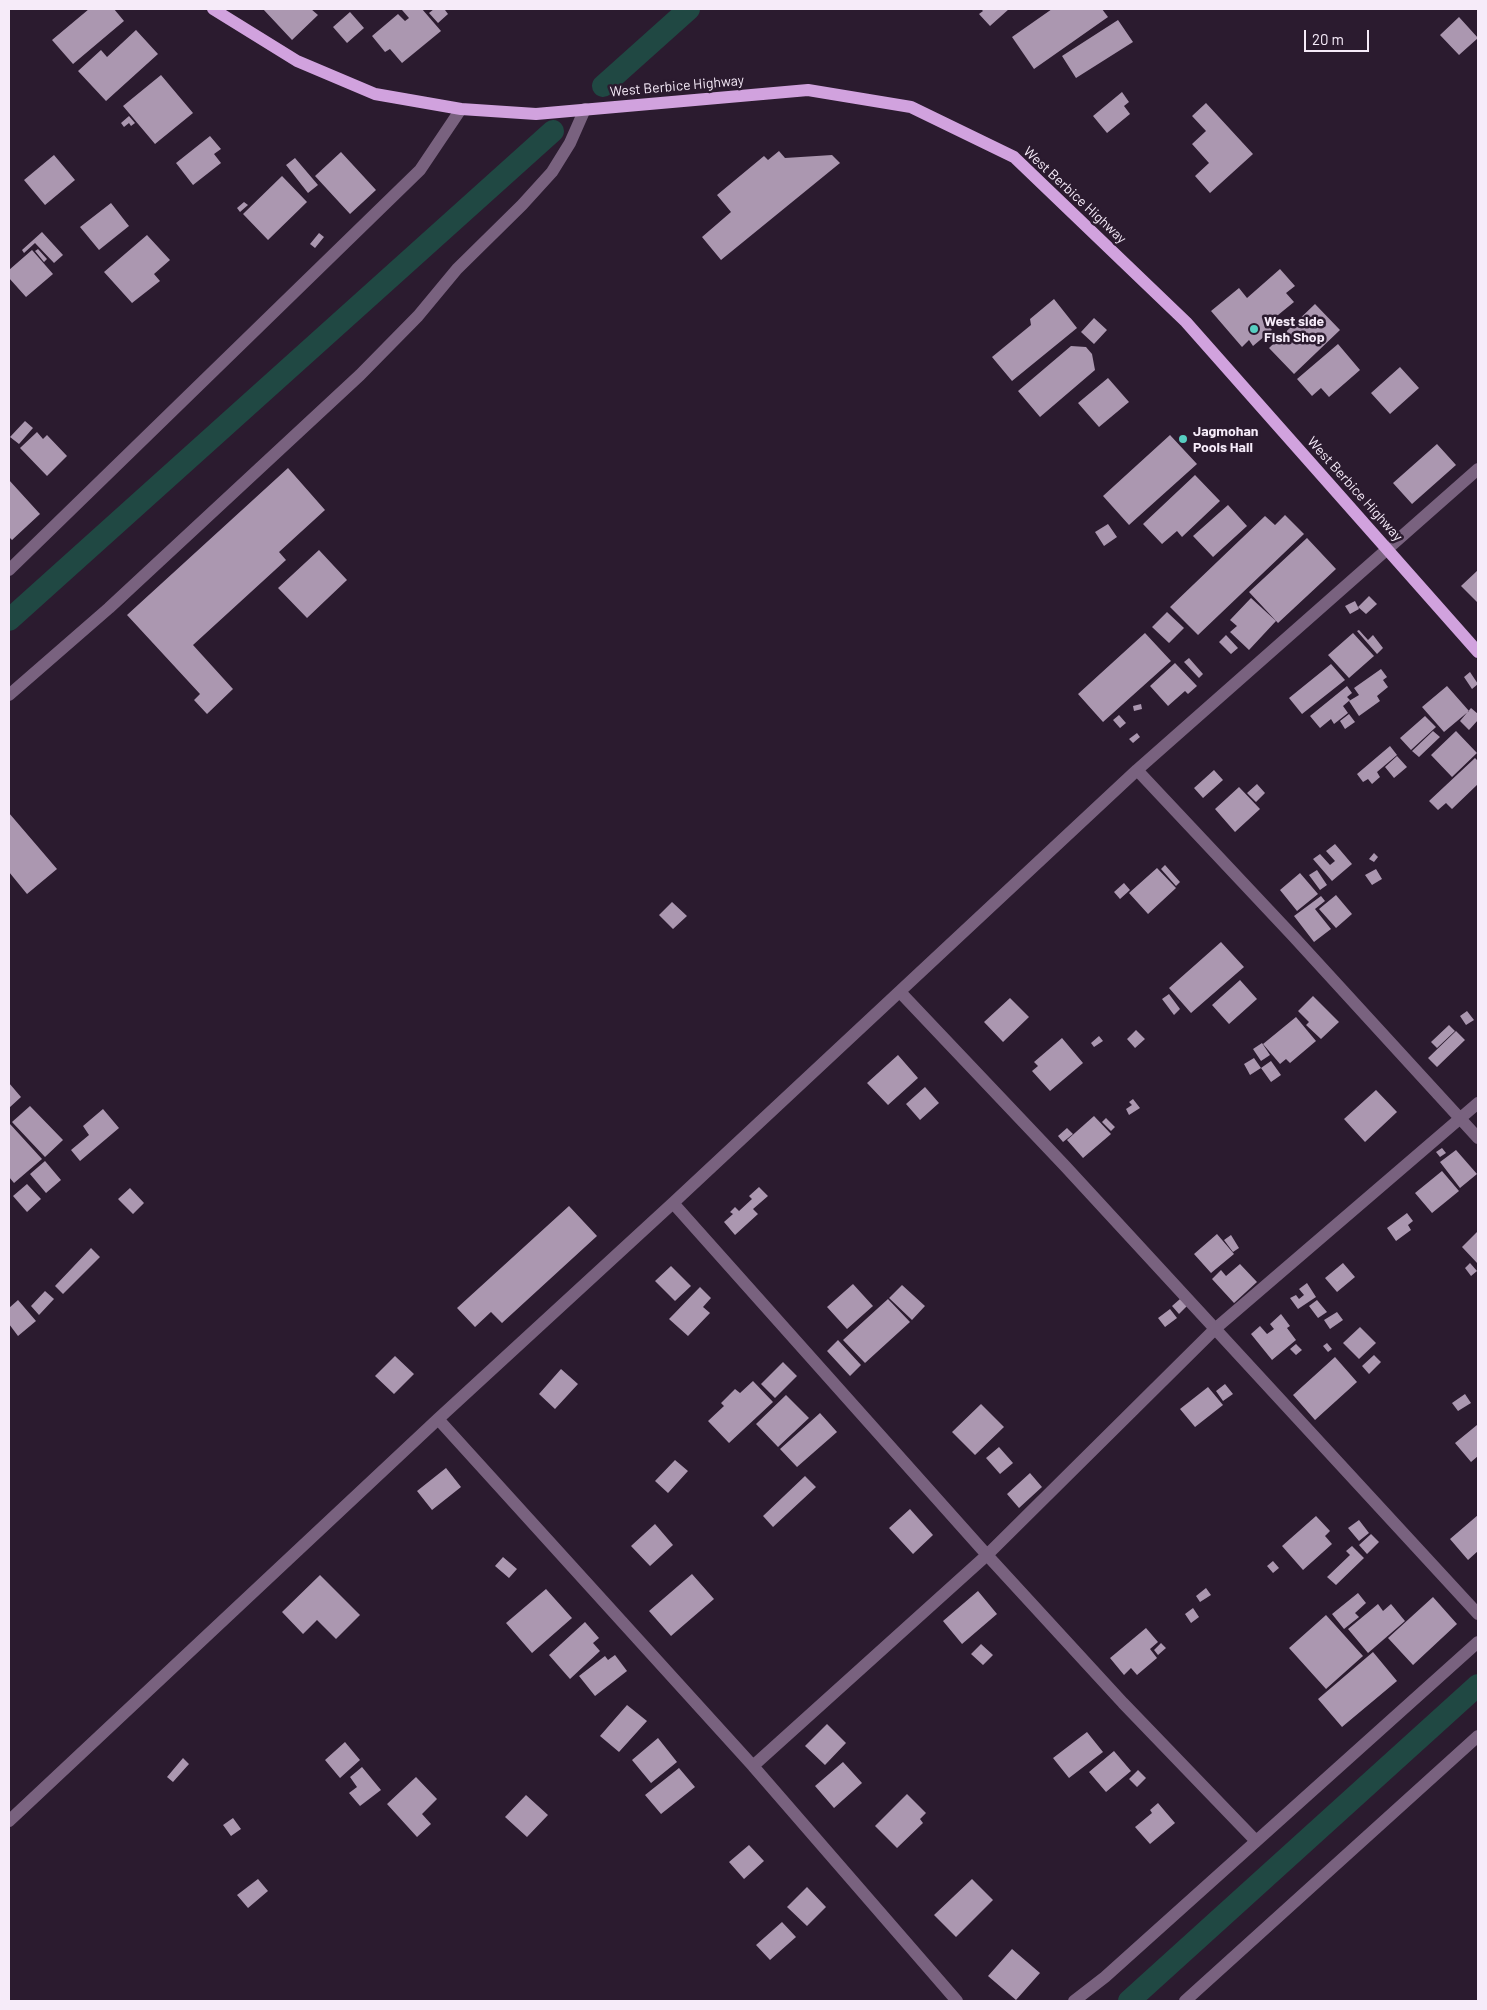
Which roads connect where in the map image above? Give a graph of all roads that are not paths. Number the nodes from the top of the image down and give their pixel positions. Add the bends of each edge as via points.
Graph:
1 (213, 9) edge
2 (461, 109) junction
3 (585, 109) junction
4 (1478, 468) edge
5 (1388, 550) junction
6 (9, 570) edge
7 (1478, 652) edge
8 (9, 695) edge
9 (1137, 770) junction
10 (900, 992) junction
11 (1478, 1103) edge
12 (1460, 1120) junction
13 (1478, 1138) edge
14 (673, 1203) junction
15 (1216, 1328) junction
16 (438, 1419) junction
17 (987, 1555) junction
18 (1478, 1614) edge
19 (1478, 1642) edge
20 (1478, 1736) edge
21 (753, 1766) junction
22 (9, 1821) edge
23 (1256, 1841) junction
24 (957, 2001) edge
25 (1074, 2001) edge
26 (1185, 2001) edge

1 - 2 main road, West Berbice Highway via 298,62 375,94
2 - 3 main road, West Berbice Highway via 536,114
2 - 6 street via 420,170
3 - 5 main road, West Berbice Highway via 808,90 911,107 1014,157 1186,322
3 - 8 street via 552,172 457,269 418,316 360,375
4 - 5 street
5 - 7 main road, West Berbice Highway
5 - 9 street
9 - 10 street
9 - 12 street
10 - 14 street
10 - 15 street
11 - 12 street
12 - 13 street
12 - 15 street
14 - 16 street
14 - 17 street
15 - 17 street
15 - 18 street
16 - 21 street
16 - 22 street
17 - 21 street
17 - 23 street
19 - 23 street
20 - 26 street
21 - 24 street
23 - 25 street

